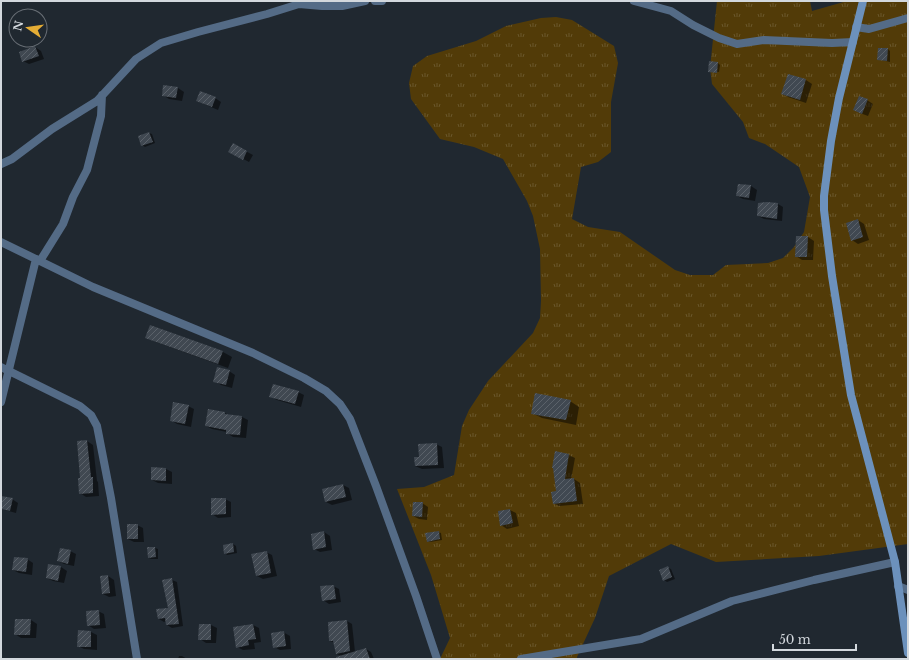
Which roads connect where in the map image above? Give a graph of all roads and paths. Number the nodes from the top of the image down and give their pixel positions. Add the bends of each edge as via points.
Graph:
1 (365, 1) edge
2 (375, 1) edge
3 (382, 1) edge
4 (634, 1) edge
5 (863, 1) edge
6 (908, 18) edge
7 (856, 27) junction
8 (853, 42) junction
9 (102, 96) junction
10 (1, 164) edge
11 (1, 242) edge
12 (38, 260) junction
13 (1, 367) edge
14 (9, 370) junction
15 (1, 402) edge
16 (895, 562) junction
17 (898, 586) junction
18 (908, 590) edge
19 (908, 653) edge
20 (137, 659) edge
21 (437, 659) edge
22 (521, 659) edge

1 - 9 street via 342,6 299,4 161,43 136,58
2 - 3 street
4 - 8 street via 671,11 719,38 738,44 764,40
5 - 7 street
6 - 7 street via 869,29
7 - 8 street
8 - 16 street via 831,141 824,210 851,395
9 - 10 street
9 - 12 street via 101,116 87,170 63,224
11 - 12 street
12 - 14 street
12 - 21 street via 93,287 253,353 304,378 326,391 340,404 350,419 376,486
13 - 14 street
14 - 15 street
14 - 20 street via 80,406 97,426
16 - 17 street
16 - 22 street via 732,601 641,639
17 - 18 street
17 - 19 street

